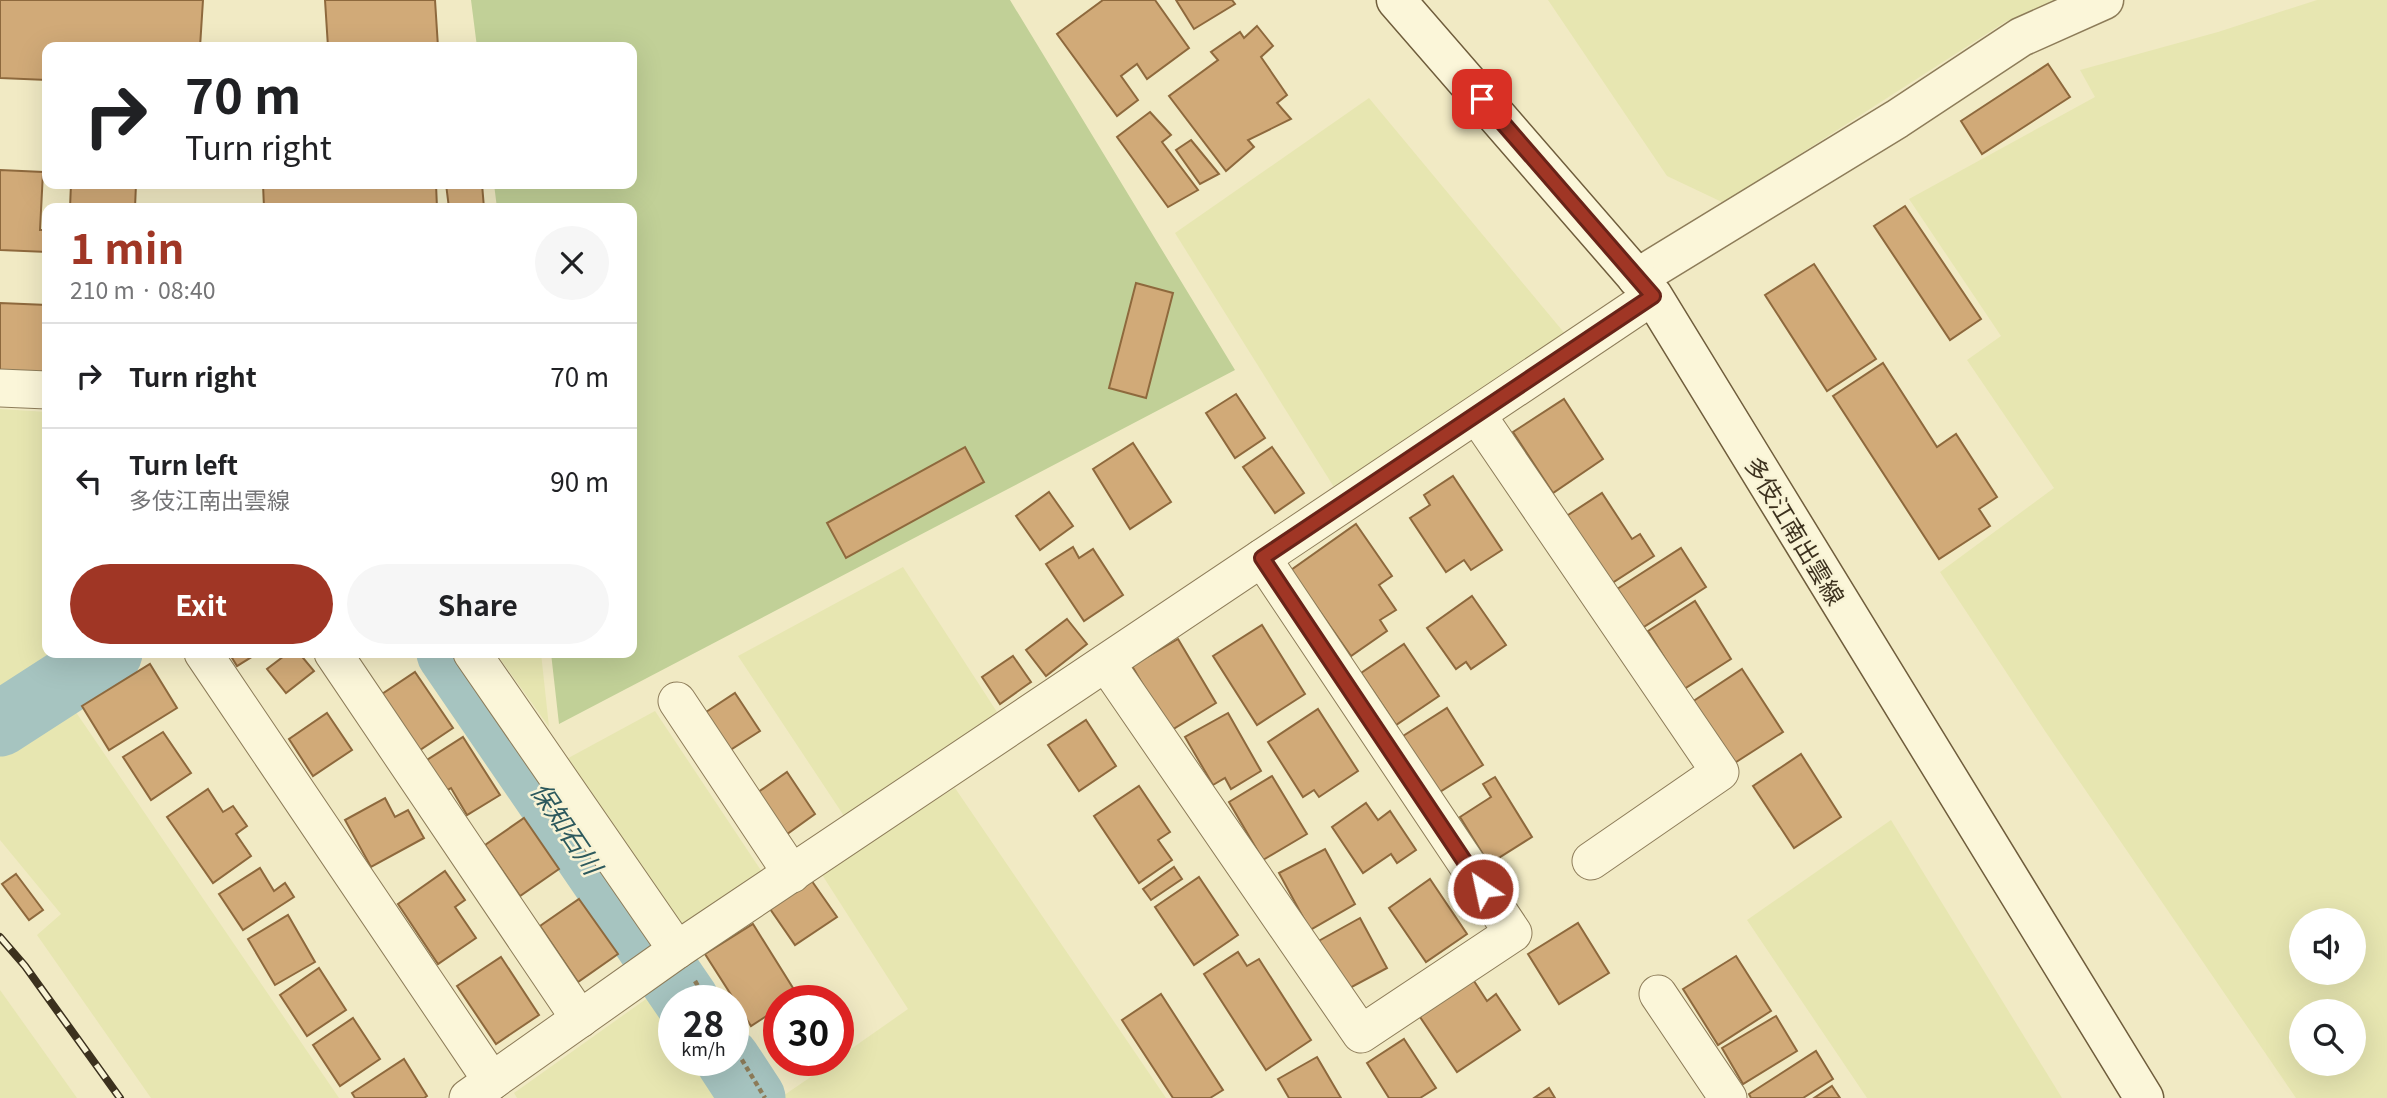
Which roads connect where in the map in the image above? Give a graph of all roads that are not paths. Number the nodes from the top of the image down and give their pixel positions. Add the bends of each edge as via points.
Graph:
1 (1396, 0) edge
2 (2104, 0) edge
3 (1645, 287) junction
4 (0, 388) edge
5 (42, 390) edge
6 (1477, 415) junction
7 (1262, 558) junction
8 (206, 658) edge
9 (336, 658) edge
10 (475, 658) edge
11 (1106, 663) junction
12 (677, 701) dead end
13 (1591, 861) dead end
14 (792, 874) junction
15 (677, 950) junction
16 (1658, 994) dead end
17 (580, 1019) junction
18 (480, 1090) edge
19 (1728, 1098) edge
20 (2144, 1098) edge

1 - 3 main road, 多伎江南出雲線
2 - 3 main road via 2021,37
3 - 6 street
3 - 20 main road, 多伎江南出雲線
4 - 5 street
6 - 7 street
6 - 13 street via 1720,772
7 - 11 street
7 - 11 street via 1513,933 1361,1034
8 - 18 street
9 - 17 street
10 - 15 street
11 - 14 street
12 - 14 street
14 - 15 street
15 - 17 street
16 - 19 street
17 - 18 street

